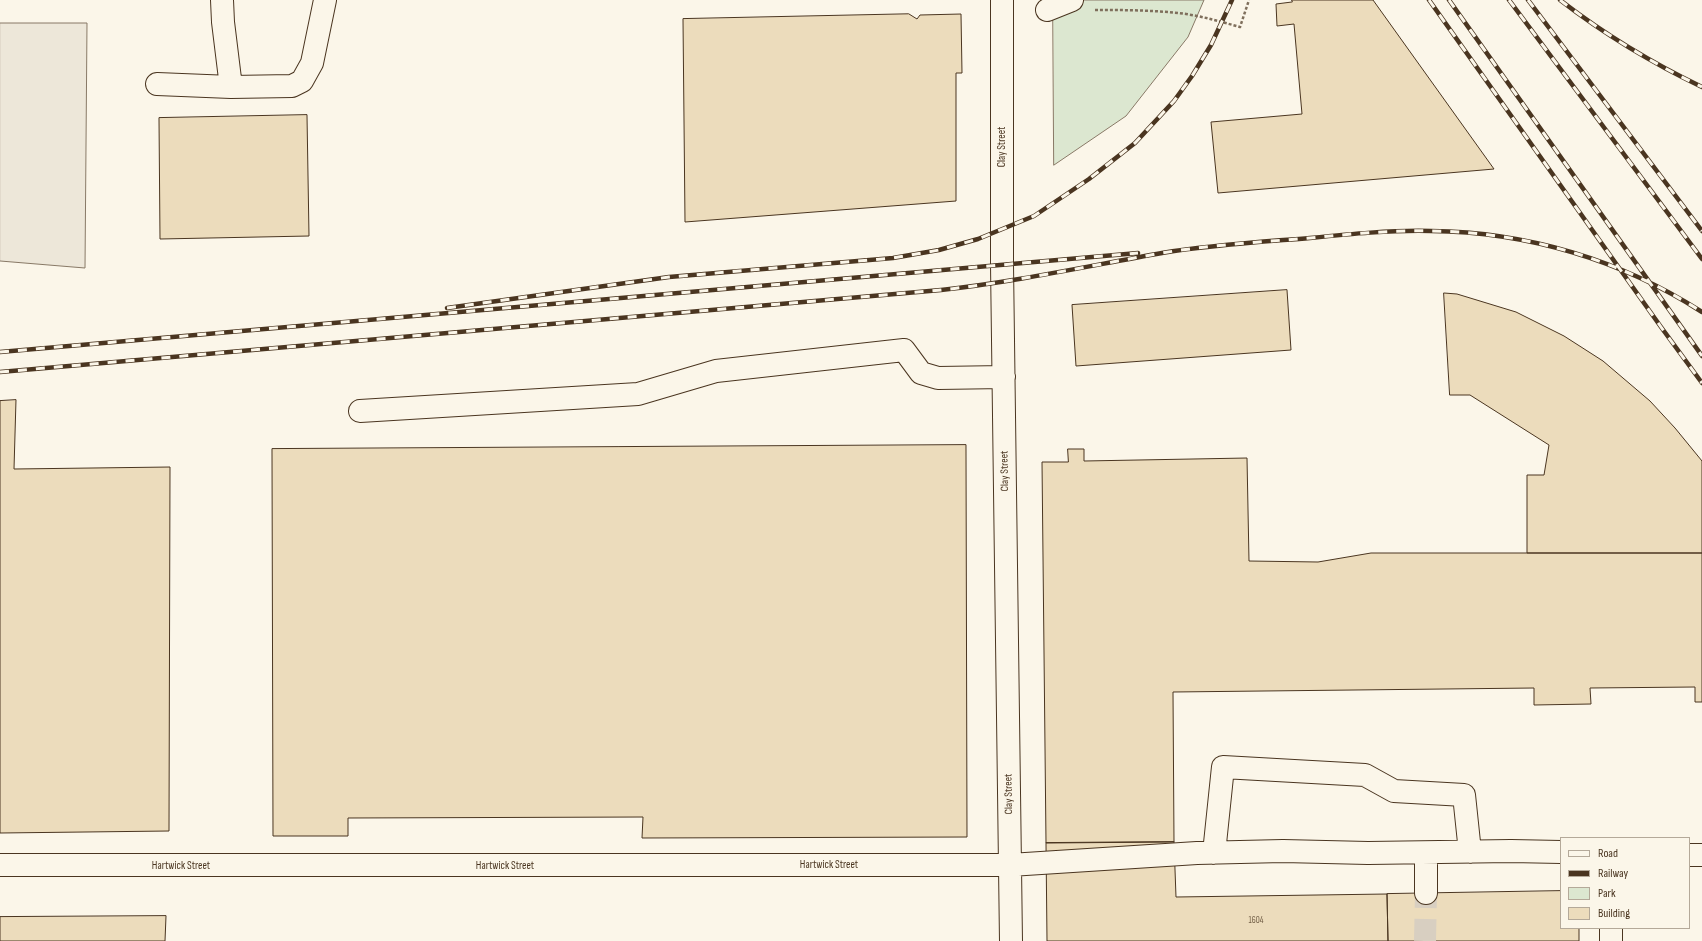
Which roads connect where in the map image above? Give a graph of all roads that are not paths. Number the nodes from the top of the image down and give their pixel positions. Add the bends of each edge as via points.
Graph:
1 (222, 0) edge
2 (325, 0) edge
3 (1002, 0) edge
4 (1072, 0) edge
5 (1047, 10) dead end
6 (158, 84) dead end
7 (230, 87) junction
8 (1004, 377) junction
9 (360, 411) dead end
10 (1214, 852) junction
11 (1470, 852) junction
12 (1560, 852) edge
13 (1426, 853) junction
14 (1690, 855) edge
15 (1702, 855) edge
16 (0, 865) edge
17 (1010, 865) junction
18 (1426, 893) tunnel mouth
19 (1611, 929) edge
20 (1011, 941) edge
21 (1610, 941) edge

1 - 7 street
2 - 7 street via 312,63 302,81 292,86
3 - 8 street, Clay Street
4 - 5 street
6 - 7 street
8 - 9 street via 938,378 921,373 904,350 716,371 638,394
8 - 17 street, Clay Street
10 - 11 street via 1223,767 1365,775 1394,791 1464,795
10 - 13 street, Hartwick Street
10 - 17 street, Hartwick Street
11 - 12 street, Hartwick Street
11 - 13 street, Hartwick Street
13 - 18 street
14 - 15 street
16 - 17 street, Hartwick Street
17 - 20 street, Clay Street
19 - 21 street

